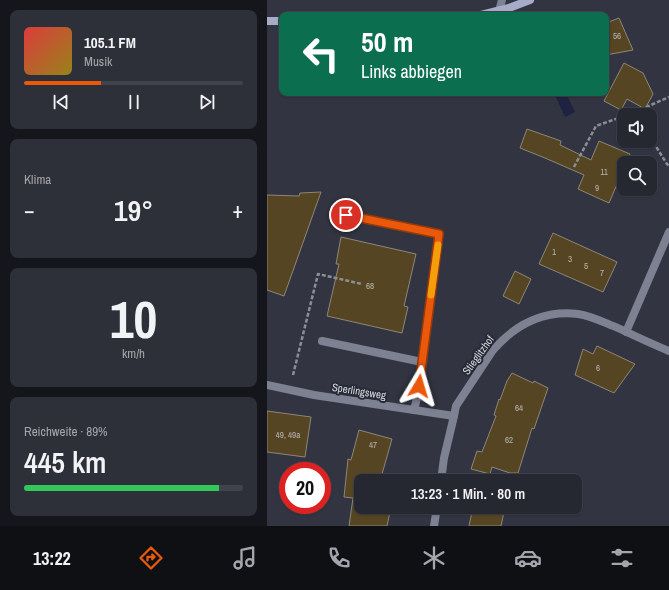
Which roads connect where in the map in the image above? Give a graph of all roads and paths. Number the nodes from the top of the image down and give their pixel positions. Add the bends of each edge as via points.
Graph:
1 (502, 0) edge
2 (530, 0) edge
3 (499, 11) junction
4 (494, 12) edge
5 (267, 21) edge
6 (279, 21) edge
7 (669, 96) edge
8 (644, 108) edge
9 (617, 118) edge
10 (657, 148) edge
11 (669, 166) edge
12 (574, 167) dead end
13 (346, 215) dead end
14 (669, 232) edge
15 (362, 284) dead end
16 (625, 332) junction
17 (322, 341) dead end
18 (669, 351) edge
19 (422, 362) junction
20 (267, 385) edge
21 (289, 390) junction
22 (414, 410) junction
23 (453, 416) junction
24 (442, 474) edge
25 (436, 514) edge
26 (434, 526) edge

1 - 3 street
2 - 3 street
3 - 4 street
5 - 6 street
7 - 8 path
9 - 12 path via 596,126
10 - 11 path
13 - 19 street via 439,234
14 - 16 street
15 - 21 path via 318,274
16 - 18 street, Stieglitzhof
16 - 23 street, Stieglitzhof via 578,314 565,313 534,319 509,334 493,350 456,406
17 - 19 street
19 - 22 street
20 - 21 street, Sperlingsweg
21 - 22 street, Sperlingsweg
22 - 23 street, Sperlingsweg
23 - 24 street
25 - 26 street

